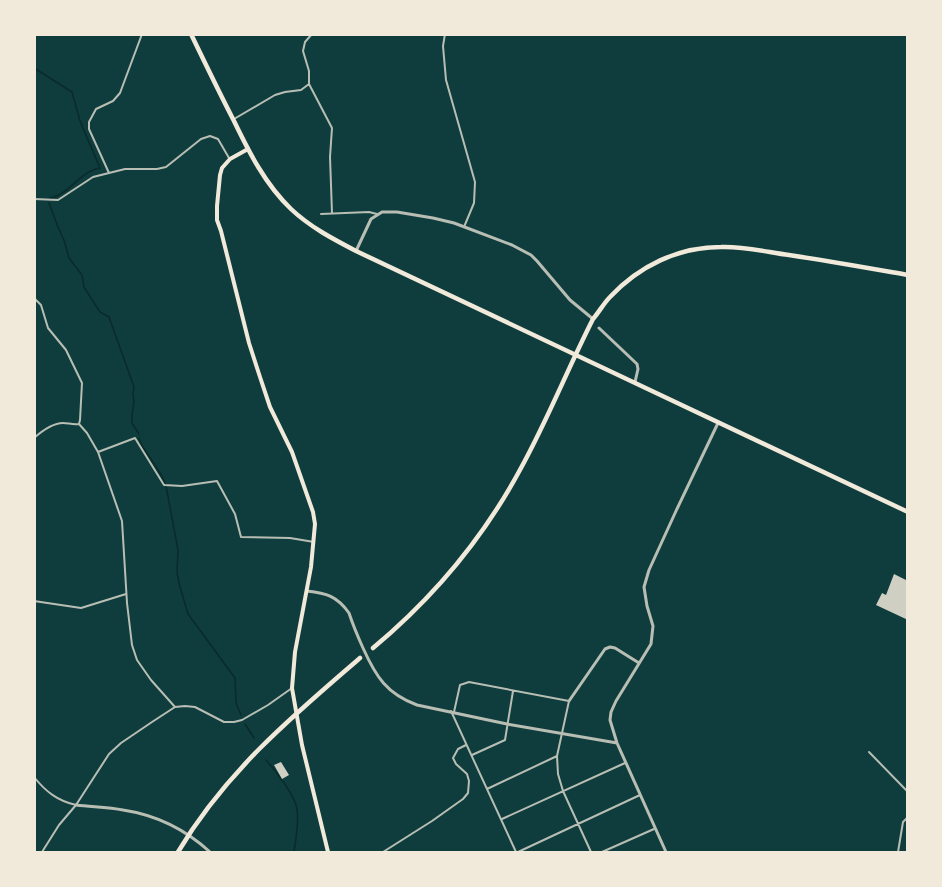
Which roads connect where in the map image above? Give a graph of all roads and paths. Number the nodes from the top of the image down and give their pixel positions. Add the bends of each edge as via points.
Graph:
1 (142, 34) edge
2 (191, 34) edge
3 (312, 34) edge
4 (445, 34) edge
5 (309, 84) junction
6 (233, 119) junction
7 (248, 149) junction
8 (230, 159) junction
9 (109, 173) junction
10 (34, 199) edge
11 (332, 213) junction
12 (321, 214) dead end
13 (377, 214) junction
14 (464, 227) junction
15 (356, 250) junction
16 (908, 275) edge
17 (34, 298) edge
18 (593, 319) junction
19 (599, 328) dead end
20 (576, 354) junction
21 (635, 382) junction
22 (719, 422) junction
23 (79, 424) junction
24 (34, 438) edge
25 (98, 452) junction
26 (908, 512) edge
27 (314, 542) junction
28 (307, 591) junction
29 (126, 594) junction
30 (34, 602) edge
31 (373, 648) dead end
32 (360, 658) dead end
33 (639, 663) junction
34 (292, 688) junction
35 (513, 691) junction
36 (569, 701) junction
37 (175, 707) junction
38 (452, 712) junction
39 (296, 713) junction
40 (507, 724) junction
41 (561, 733) junction
42 (616, 743) junction
43 (466, 745) junction
44 (869, 752) dead end
45 (472, 756) junction
46 (557, 756) junction
47 (625, 763) junction
48 (34, 777) edge
49 (488, 789) junction
50 (563, 791) junction
51 (908, 792) edge
52 (640, 795) junction
53 (76, 805) junction
54 (908, 817) edge
55 (502, 819) junction
56 (578, 824) junction
57 (656, 829) junction
58 (188, 835) junction
59 (42, 852) edge
60 (178, 852) edge
61 (210, 852) edge
62 (327, 852) edge
63 (383, 852) edge
64 (517, 852) edge
65 (591, 852) edge
66 (602, 852) edge
67 (666, 852) edge
68 (898, 852) edge

1 - 9 street via 120,93 96,109 89,122
2 - 6 highway
3 - 5 street via 303,51
4 - 14 street via 446,80 475,182 474,203
5 - 6 street via 302,90 275,94
5 - 11 street via 332,128
6 - 7 highway
7 - 8 main road
7 - 15 highway via 265,179 290,208 326,235
8 - 9 street via 218,139 210,136 166,167
8 - 27 main road via 220,175 217,220 260,377 313,512
9 - 10 street via 93,177 58,200
11 - 12 street
11 - 13 street
13 - 14 street via 423,216
13 - 15 street
14 - 18 street via 531,255 570,300
15 - 20 highway
16 - 18 highway via 741,248 702,248 649,266 609,297
17 - 23 street via 82,383
18 - 20 highway
19 - 21 street via 637,364
20 - 21 highway
20 - 31 highway via 500,505 472,545 420,605
21 - 22 highway
22 - 26 highway
22 - 33 street via 649,570 644,587 653,636
23 - 24 street via 62,423 42,430
23 - 25 street
25 - 27 street via 135,438 164,485 217,481 235,514 241,537
25 - 29 street via 122,521
27 - 28 main road
28 - 34 main road
28 - 38 street via 322,592 338,600 349,613 375,673 389,690 408,701
29 - 30 street via 81,608
29 - 37 street via 130,637 137,660
32 - 39 highway
33 - 36 street via 610,647
33 - 42 street via 611,712
34 - 37 street via 234,722 225,722 195,707
34 - 39 main road
35 - 36 street
35 - 38 street via 464,683
35 - 40 street
36 - 41 street
37 - 53 street via 109,754
38 - 40 street
38 - 43 street
39 - 58 highway via 251,756
39 - 62 main road
40 - 41 street
40 - 45 street via 505,740
41 - 42 street
41 - 46 street
42 - 47 street
43 - 45 street
43 - 63 street via 453,758 467,774 468,793
44 - 51 street
45 - 49 street
46 - 49 street
46 - 50 street
47 - 50 street
47 - 52 street
48 - 53 street via 56,798
49 - 55 street
50 - 55 street
50 - 56 street
52 - 56 street
52 - 57 street
53 - 58 street via 143,814
53 - 59 street
54 - 68 street via 903,822
55 - 64 street
56 - 64 street
56 - 65 street
57 - 66 street
57 - 67 street
58 - 60 highway
58 - 61 street

